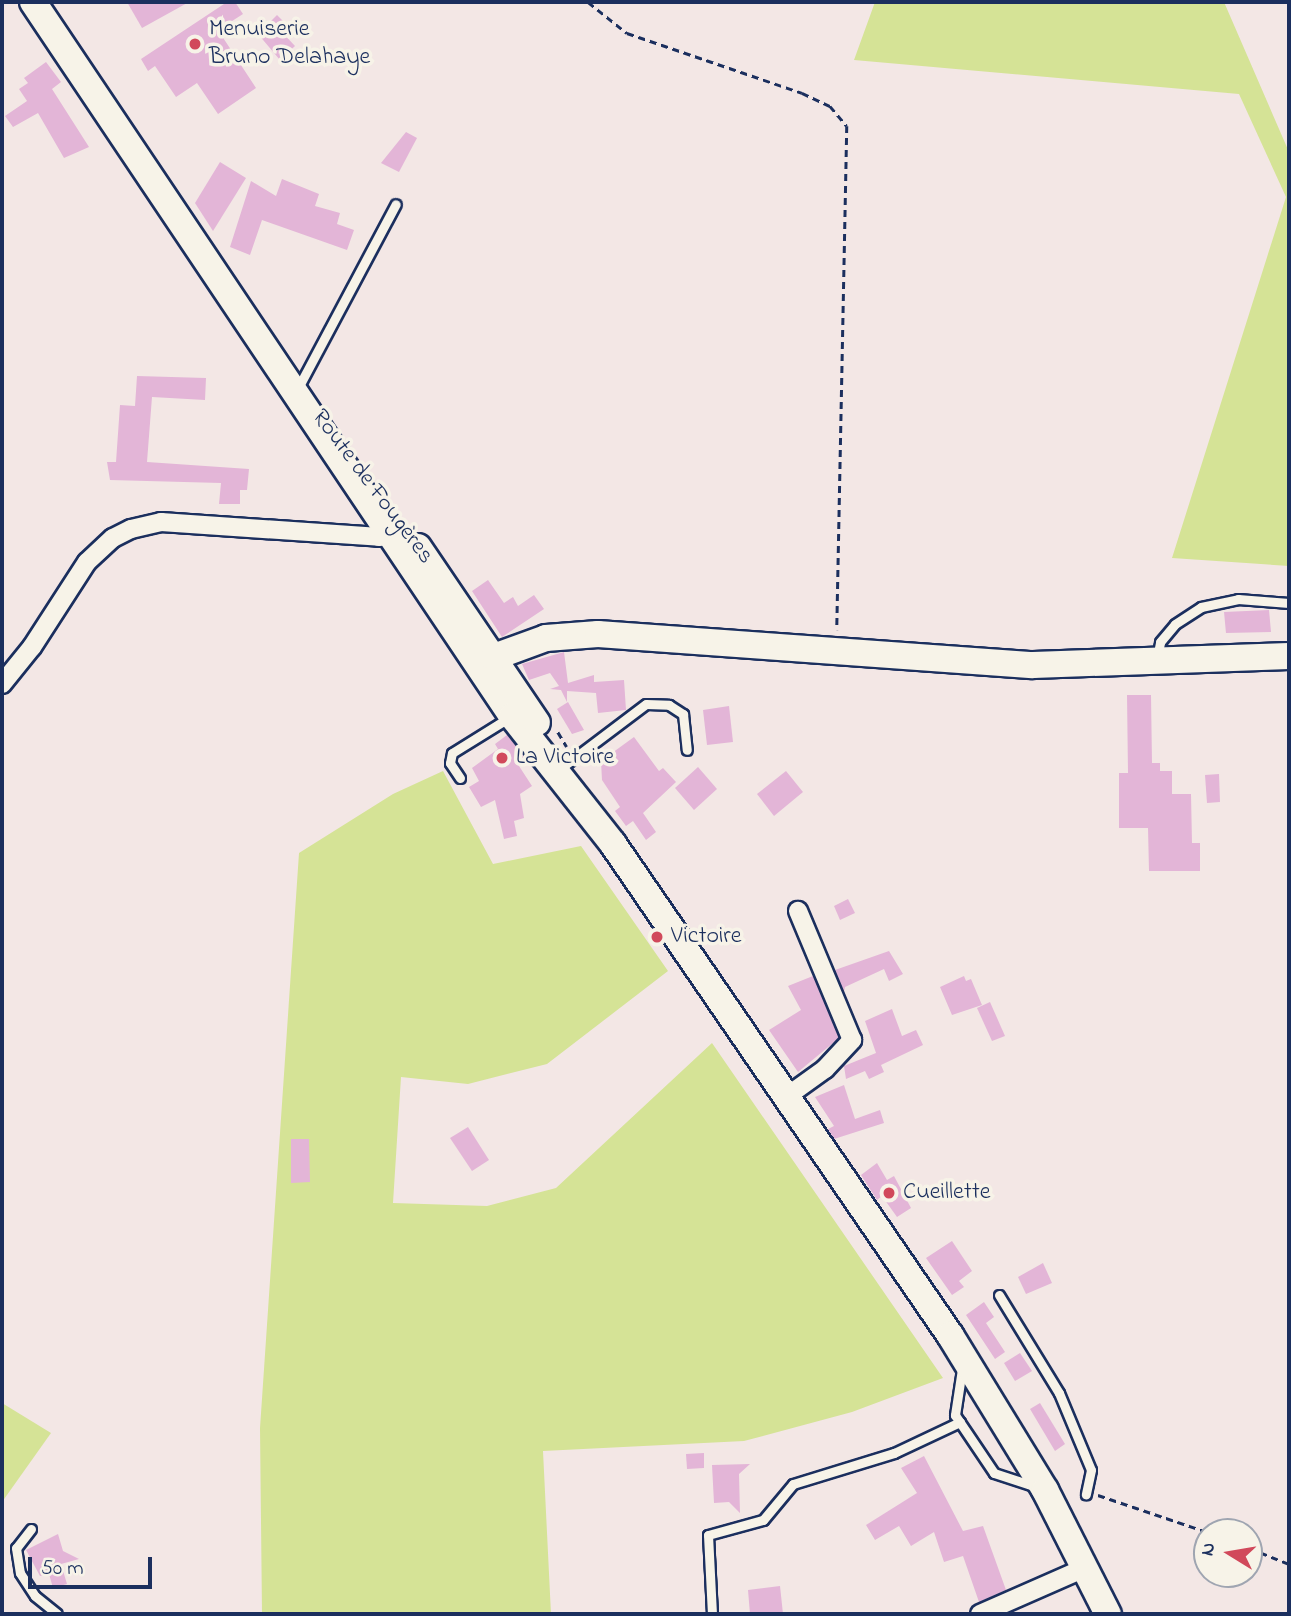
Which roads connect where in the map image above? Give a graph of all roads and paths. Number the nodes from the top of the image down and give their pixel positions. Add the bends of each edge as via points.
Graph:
1 (33, 2) edge
2 (588, 2) edge
3 (396, 204) dead end
4 (297, 390) junction
5 (388, 519) junction
6 (439, 593) junction
7 (1289, 603) edge
8 (836, 654) junction
9 (1289, 656) edge
10 (494, 657) junction
11 (1156, 663) junction
12 (2, 684) edge
13 (491, 685) junction
14 (519, 711) junction
15 (687, 750) dead end
16 (565, 765) junction
17 (460, 778) dead end
18 (598, 824) junction
19 (798, 911) dead end
20 (786, 1097) junction
21 (999, 1295) dead end
22 (964, 1357) junction
23 (960, 1422) junction
24 (1045, 1490) junction
25 (1086, 1494) joint
26 (1193, 1527) edge
27 (31, 1529) dead end
28 (1263, 1554) edge
29 (1289, 1564) edge
30 (1085, 1568) junction
31 (57, 1614) edge
32 (712, 1614) edge
33 (980, 1614) edge
34 (1108, 1614) edge

1 - 4 main road, Route de Fougères
2 - 8 path via 627,33 802,93 830,106 847,126
3 - 4 lane
4 - 5 main road, Route de Fougères via 331,425
5 - 6 main road, Route de Fougères
5 - 12 street via 379,537 161,522 131,529 113,538 87,562
6 - 10 main road, Route de Fougères
6 - 13 main road
7 - 11 lane via 1238,599 1202,607 1160,642
8 - 10 main road via 598,634 546,638
8 - 11 main road via 1033,665
9 - 11 main road
10 - 13 main road
10 - 14 main road, Route de Fougères
13 - 14 main road
14 - 16 main road, Route de Fougères
14 - 17 lane via 452,753 450,763
14 - 18 main road
15 - 16 lane via 683,714 669,705 646,705
16 - 18 main road, Route de Fougères
18 - 20 main road
19 - 20 street via 852,1040 825,1069
20 - 22 main road
21 - 25 lane via 1059,1394 1091,1470
22 - 23 lane via 955,1415
22 - 24 main road
23 - 24 lane via 994,1473
23 - 32 lane via 894,1453 793,1484 763,1520 708,1535
24 - 30 main road
25 - 26 path via 1130,1503
27 - 31 lane via 16,1548 20,1573 35,1596
28 - 29 path
30 - 33 street
30 - 34 main road

